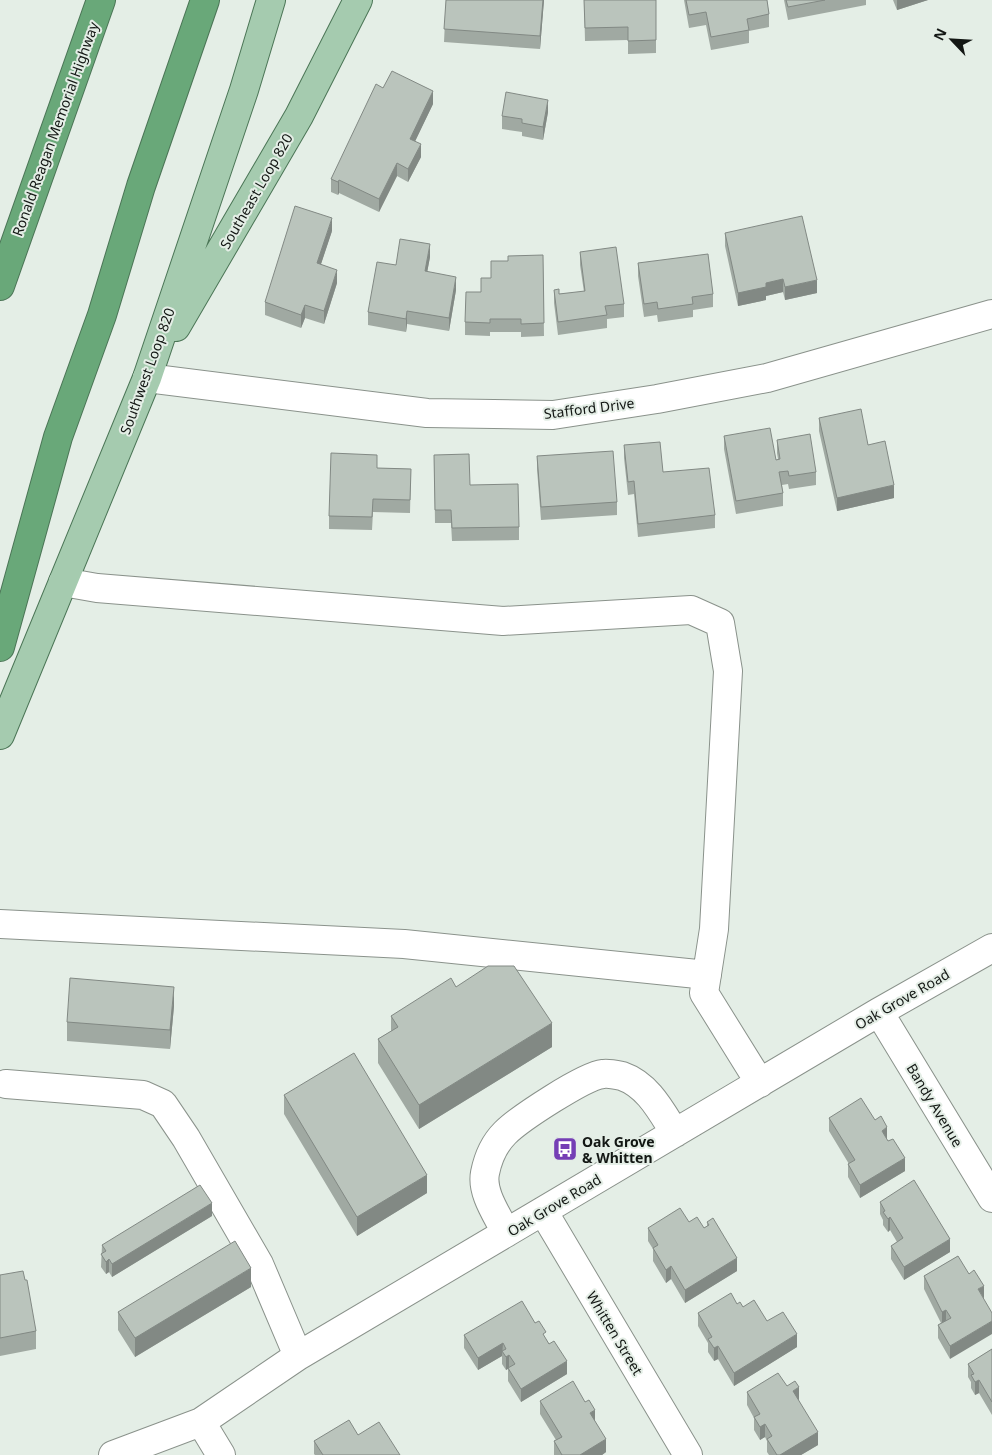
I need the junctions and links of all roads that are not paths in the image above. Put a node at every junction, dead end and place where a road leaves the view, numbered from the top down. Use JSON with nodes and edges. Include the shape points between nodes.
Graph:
{"nodes":[{"id":1,"x":101,"y":0,"type":"edge"},
{"id":2,"x":205,"y":0,"type":"edge"},
{"id":3,"x":272,"y":0,"type":"edge"},
{"id":4,"x":358,"y":0,"type":"edge"},
{"id":5,"x":0,"y":286,"type":"edge"},
{"id":6,"x":992,"y":314,"type":"edge"},
{"id":7,"x":147,"y":378,"type":"junction"},
{"id":8,"x":63,"y":582,"type":"junction"},
{"id":9,"x":0,"y":647,"type":"edge"},
{"id":10,"x":0,"y":734,"type":"edge"},
{"id":11,"x":0,"y":924,"type":"edge"},
{"id":12,"x":992,"y":948,"type":"edge"},
{"id":13,"x":707,"y":975,"type":"junction"},
{"id":14,"x":879,"y":1012,"type":"junction"},
{"id":15,"x":760,"y":1083,"type":"junction"},
{"id":16,"x":6,"y":1084,"type":"dead end"},
{"id":17,"x":675,"y":1133,"type":"junction"},
{"id":18,"x":992,"y":1198,"type":"edge"},
{"id":19,"x":543,"y":1211,"type":"junction"},
{"id":20,"x":506,"y":1233,"type":"junction"},
{"id":21,"x":298,"y":1356,"type":"junction"},
{"id":22,"x":201,"y":1422,"type":"junction"},
{"id":23,"x":113,"y":1455,"type":"edge"},
{"id":24,"x":221,"y":1455,"type":"edge"},
{"id":25,"x":688,"y":1455,"type":"edge"}],
"edges":[{"from":1,"to":5,"type":"highway","name":"Ronald Reagan Memorial Highway"},
{"from":2,"to":9,"type":"highway","via":[[141,186],[102,315],[58,437]]},
{"from":3,"to":7,"type":"main road","name":"Southwest Loop 820"},
{"from":4,"to":7,"type":"main road","name":"Southeast Loop 820","via":[[299,116]]},
{"from":6,"to":7,"type":"street","name":"Stafford Drive","via":[[766,378],[553,415],[427,413]]},
{"from":7,"to":8,"type":"main road","name":"Southwest Loop 820"},
{"from":8,"to":10,"type":"main road","name":"Southwest Loop 820"},
{"from":8,"to":13,"type":"street","via":[[503,621],[691,610],[720,623],[728,671],[714,928]]},
{"from":11,"to":13,"type":"street","via":[[404,944]]},
{"from":12,"to":14,"type":"street","name":"Oak Grove Road"},
{"from":13,"to":15,"type":"street","via":[[704,993]]},
{"from":14,"to":15,"type":"street","name":"Oak Grove Road"},
{"from":14,"to":18,"type":"street","name":"Bandy Avenue"},
{"from":15,"to":17,"type":"street","name":"Oak Grove Road"},
{"from":16,"to":21,"type":"street","via":[[143,1096],[163,1104],[259,1264]]},
{"from":17,"to":19,"type":"street","name":"Oak Grove Road"},
{"from":17,"to":20,"type":"street","via":[[641,1086],[621,1076],[603,1074],[584,1080],[506,1132],[492,1151],[485,1175],[487,1190]]},
{"from":19,"to":20,"type":"street","name":"Oak Grove Road"},
{"from":19,"to":25,"type":"street","name":"Whitten Street"},
{"from":20,"to":21,"type":"street","name":"Oak Grove Road"},
{"from":21,"to":22,"type":"street","name":"Oak Grove Road"},
{"from":22,"to":23,"type":"street","name":"Oak Grove Road"},
{"from":22,"to":24,"type":"street"}]}
